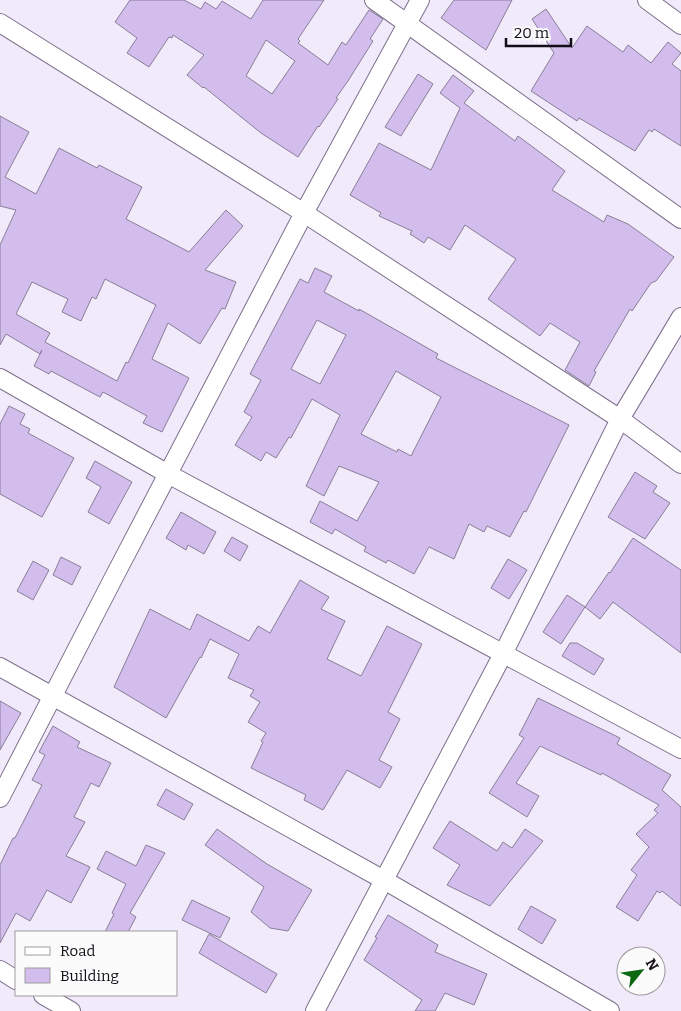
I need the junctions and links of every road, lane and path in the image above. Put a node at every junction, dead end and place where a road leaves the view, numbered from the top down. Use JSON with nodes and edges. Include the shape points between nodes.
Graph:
{"nodes":[{"id":1,"x":374,"y":0,"type":"edge"},
{"id":2,"x":420,"y":0,"type":"edge"},
{"id":3,"x":647,"y":0,"type":"edge"},
{"id":4,"x":0,"y":23,"type":"edge"},
{"id":5,"x":408,"y":24,"type":"junction"},
{"id":6,"x":681,"y":25,"type":"edge"},
{"id":7,"x":304,"y":213,"type":"junction"},
{"id":8,"x":681,"y":219,"type":"edge"},
{"id":9,"x":681,"y":317,"type":"edge"},
{"id":10,"x":0,"y":378,"type":"edge"},
{"id":11,"x":620,"y":419,"type":"junction"},
{"id":12,"x":681,"y":464,"type":"edge"},
{"id":13,"x":168,"y":474,"type":"junction"},
{"id":14,"x":502,"y":654,"type":"junction"},
{"id":15,"x":0,"y":667,"type":"edge"},
{"id":16,"x":52,"y":696,"type":"junction"},
{"id":17,"x":681,"y":750,"type":"edge"},
{"id":18,"x":0,"y":798,"type":"edge"},
{"id":19,"x":384,"y":880,"type":"junction"},
{"id":20,"x":0,"y":970,"type":"edge"},
{"id":21,"x":15,"y":979,"type":"edge"},
{"id":22,"x":45,"y":996,"type":"edge"},
{"id":23,"x":71,"y":1011,"type":"edge"},
{"id":24,"x":316,"y":1011,"type":"edge"},
{"id":25,"x":610,"y":1011,"type":"edge"}],
"edges":[{"from":1,"to":5,"type":"street"},
{"from":2,"to":5,"type":"street"},
{"from":3,"to":6,"type":"street"},
{"from":4,"to":7,"type":"street"},
{"from":5,"to":7,"type":"street"},
{"from":5,"to":8,"type":"street"},
{"from":7,"to":11,"type":"street"},
{"from":7,"to":13,"type":"street"},
{"from":9,"to":11,"type":"street"},
{"from":10,"to":13,"type":"street"},
{"from":11,"to":12,"type":"street"},
{"from":11,"to":14,"type":"street"},
{"from":13,"to":14,"type":"street"},
{"from":13,"to":16,"type":"street"},
{"from":14,"to":17,"type":"street"},
{"from":14,"to":19,"type":"street"},
{"from":15,"to":16,"type":"street"},
{"from":16,"to":18,"type":"street"},
{"from":16,"to":19,"type":"street"},
{"from":19,"to":24,"type":"street"},
{"from":19,"to":25,"type":"street"},
{"from":20,"to":21,"type":"street"},
{"from":22,"to":23,"type":"street"}]}
